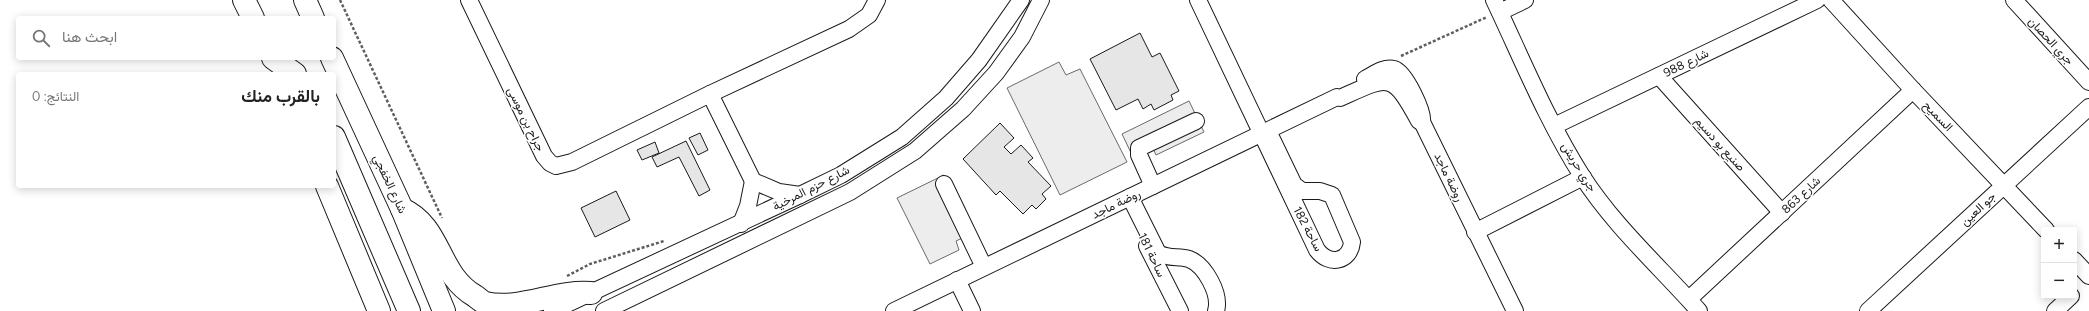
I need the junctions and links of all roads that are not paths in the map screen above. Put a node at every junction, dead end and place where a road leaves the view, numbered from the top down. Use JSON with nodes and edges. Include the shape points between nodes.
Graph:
{"nodes":[{"id":1,"x":244,"y":0,"type":"edge"},
{"id":2,"x":305,"y":0,"type":"edge"},
{"id":3,"x":469,"y":0,"type":"edge"},
{"id":4,"x":877,"y":0,"type":"edge"},
{"id":5,"x":1021,"y":0,"type":"edge"},
{"id":6,"x":1041,"y":0,"type":"edge"},
{"id":7,"x":1198,"y":0,"type":"edge"},
{"id":8,"x":1525,"y":0,"type":"edge"},
{"id":9,"x":1818,"y":0,"type":"edge"},
{"id":10,"x":1831,"y":0,"type":"edge"},
{"id":11,"x":2014,"y":0,"type":"edge"},
{"id":12,"x":1497,"y":6,"type":"edge"},
{"id":13,"x":252,"y":16,"type":"edge"},
{"id":14,"x":312,"y":16,"type":"edge"},
{"id":15,"x":273,"y":60,"type":"edge"},
{"id":16,"x":275,"y":60,"type":"edge"},
{"id":17,"x":333,"y":60,"type":"edge"},
{"id":18,"x":277,"y":72,"type":"edge"},
{"id":19,"x":292,"y":72,"type":"edge"},
{"id":20,"x":1659,"y":76,"type":"junction"},
{"id":21,"x":2089,"y":82,"type":"edge"},
{"id":22,"x":1913,"y":90,"type":"junction"},
{"id":23,"x":710,"y":94,"type":"junction"},
{"id":24,"x":1337,"y":97,"type":"junction"},
{"id":25,"x":2089,"y":107,"type":"edge"},
{"id":26,"x":1196,"y":121,"type":"dead end"},
{"id":27,"x":1422,"y":122,"type":"junction"},
{"id":28,"x":1554,"y":126,"type":"junction"},
{"id":29,"x":1265,"y":133,"type":"junction"},
{"id":30,"x":336,"y":142,"type":"edge"},
{"id":31,"x":1583,"y":177,"type":"junction"},
{"id":32,"x":753,"y":181,"type":"junction"},
{"id":33,"x":944,"y":184,"type":"dead end"},
{"id":34,"x":2004,"y":185,"type":"junction"},
{"id":35,"x":1153,"y":186,"type":"junction"},
{"id":36,"x":328,"y":188,"type":"edge"},
{"id":37,"x":1309,"y":192,"type":"junction"},
{"id":38,"x":800,"y":195,"type":"junction"},
{"id":39,"x":1127,"y":198,"type":"junction"},
{"id":40,"x":402,"y":209,"type":"junction"},
{"id":41,"x":1782,"y":212,"type":"junction"},
{"id":42,"x":1300,"y":215,"type":"junction"},
{"id":43,"x":741,"y":224,"type":"junction"},
{"id":44,"x":2043,"y":227,"type":"edge"},
{"id":45,"x":1475,"y":232,"type":"junction"},
{"id":46,"x":1174,"y":258,"type":"junction"},
{"id":47,"x":2076,"y":263,"type":"edge"},
{"id":48,"x":984,"y":266,"type":"junction"},
{"id":49,"x":363,"y":272,"type":"junction"},
{"id":50,"x":2089,"y":278,"type":"edge"},
{"id":51,"x":957,"y":280,"type":"junction"},
{"id":52,"x":1165,"y":283,"type":"junction"},
{"id":53,"x":2077,"y":290,"type":"edge"},
{"id":54,"x":591,"y":293,"type":"junction"},
{"id":55,"x":2068,"y":299,"type":"edge"},
{"id":56,"x":1694,"y":305,"type":"edge"},
{"id":57,"x":364,"y":311,"type":"edge"},
{"id":58,"x":379,"y":311,"type":"edge"},
{"id":59,"x":409,"y":311,"type":"edge"},
{"id":60,"x":444,"y":311,"type":"edge"},
{"id":61,"x":552,"y":311,"type":"edge"},
{"id":62,"x":604,"y":311,"type":"edge"},
{"id":63,"x":894,"y":311,"type":"edge"},
{"id":64,"x":972,"y":311,"type":"edge"},
{"id":65,"x":1180,"y":311,"type":"edge"},
{"id":66,"x":1216,"y":311,"type":"edge"},
{"id":67,"x":1515,"y":311,"type":"edge"},
{"id":68,"x":1868,"y":311,"type":"edge"},
{"id":69,"x":2054,"y":311,"type":"edge"}],
"edges":[{"from":1,"to":13,"type":"highway"},
{"from":2,"to":14,"type":"highway"},
{"from":3,"to":23,"type":"street","name":"جراح بن موسى","via":[[544,156],[556,166],[572,162]]},
{"from":4,"to":23,"type":"street","name":"جراح بن موسى","via":[[869,15],[849,29]]},
{"from":5,"to":38,"type":"street","name":"شارع حزم المرخية","via":[[979,60],[941,103],[902,137],[841,175]]},
{"from":6,"to":62,"type":"street","name":"شارع حزم المرخية","via":[[1022,37],[996,73],[963,109],[915,151],[850,192]]},
{"from":7,"to":29,"type":"street"},
{"from":8,"to":12,"type":"street"},
{"from":9,"to":20,"type":"street","name":"شارع 988"},
{"from":10,"to":22,"type":"street","name":"السميح"},
{"from":11,"to":21,"type":"street","name":"جري الحصان"},
{"from":12,"to":28,"type":"street","name":"جري حريش"},
{"from":15,"to":18,"type":"highway"},
{"from":16,"to":19,"type":"highway"},
{"from":17,"to":40,"type":"highway","name":"شارع الخفجي"},
{"from":20,"to":28,"type":"street","name":"شارع 988"},
{"from":20,"to":41,"type":"street","name":"صنيع بو دسيم"},
{"from":22,"to":34,"type":"street","name":"السميح"},
{"from":22,"to":41,"type":"street","name":"شارع 863"},
{"from":23,"to":32,"type":"street"},
{"from":24,"to":27,"type":"street","name":"روضة ماجد","via":[[1340,98],[1373,83],[1389,81],[1401,90]]},
{"from":24,"to":27,"type":"street","name":"روضة ماجد","via":[[1338,93],[1376,73],[1393,68],[1405,79],[1416,101]]},
{"from":24,"to":29,"type":"street","name":"روضة ماجد"},
{"from":25,"to":34,"type":"street","name":"جو العين"},
{"from":26,"to":35,"type":"street","via":[[1139,148],[1139,155]]},
{"from":27,"to":45,"type":"street","name":"روضة ماجد"},
{"from":28,"to":31,"type":"street","name":"جري حريش"},
{"from":29,"to":35,"type":"street","name":"روضة ماجد"},
{"from":29,"to":37,"type":"street","name":"ساحة 182","via":[[1294,186],[1298,190]]},
{"from":29,"to":42,"type":"street","name":"ساحة 182"},
{"from":30,"to":59,"type":"highway"},
{"from":31,"to":45,"type":"street"},
{"from":31,"to":56,"type":"street","name":"جري حريش","via":[[1618,222]]},
{"from":32,"to":38,"type":"street","via":[[779,192]]},
{"from":32,"to":43,"type":"street"},
{"from":33,"to":48,"type":"street"},
{"from":34,"to":44,"type":"street","name":"السميح"},
{"from":34,"to":68,"type":"street","name":"جو العين"},
{"from":35,"to":39,"type":"street","name":"روضة ماجد"},
{"from":36,"to":49,"type":"highway"},
{"from":37,"to":42,"type":"street","via":[[1302,202]]},
{"from":37,"to":42,"type":"street","name":"ساحة 182","via":[[1326,192],[1335,199],[1352,242],[1348,253],[1332,261],[1321,255]]},
{"from":38,"to":43,"type":"street","name":"شارع حزم المرخية"},
{"from":39,"to":46,"type":"street","name":"ساحة 181","via":[[1158,253]]},
{"from":39,"to":48,"type":"street","name":"روضة ماجد"},
{"from":39,"to":52,"type":"street","name":"ساحة 181"},
{"from":40,"to":54,"type":"highway","via":[[424,224],[452,276],[459,284],[485,303],[514,305],[566,294]]},
{"from":40,"to":60,"type":"highway","name":"شارع الخفجي"},
{"from":41,"to":56,"type":"street","name":"شارع 863"},
{"from":43,"to":54,"type":"street","name":"شارع حزم المرخية"},
{"from":45,"to":67,"type":"street","name":"روضة ماجد"},
{"from":46,"to":52,"type":"street","via":[[1167,270]]},
{"from":46,"to":66,"type":"street","name":"ساحة 181","via":[[1187,259],[1198,265],[1209,280],[1216,299]]},
{"from":47,"to":50,"type":"street"},
{"from":48,"to":51,"type":"street","name":"روضة ماجد"},
{"from":49,"to":57,"type":"highway","via":[[360,290]]},
{"from":49,"to":58,"type":"highway"},
{"from":50,"to":53,"type":"street"},
{"from":51,"to":63,"type":"street","name":"روضة ماجد"},
{"from":51,"to":64,"type":"street"},
{"from":52,"to":65,"type":"street","name":"ساحة 181"},
{"from":54,"to":61,"type":"street","name":"شارع حزم المرخية"},
{"from":55,"to":69,"type":"street"}]}
